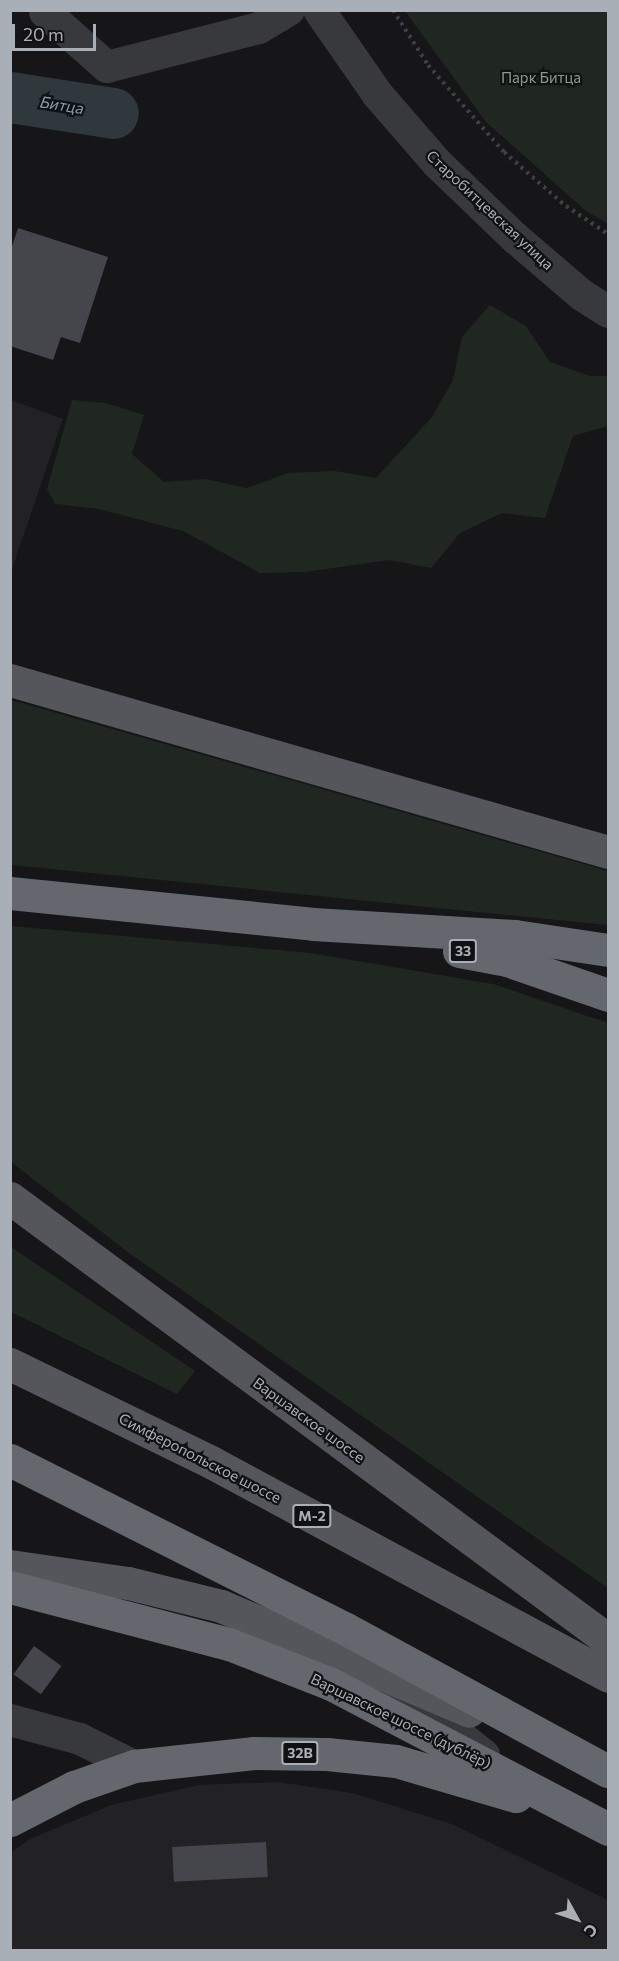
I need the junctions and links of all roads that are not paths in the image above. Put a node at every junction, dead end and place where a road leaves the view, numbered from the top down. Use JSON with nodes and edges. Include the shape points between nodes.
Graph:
{"nodes":[{"id":1,"x":289,"y":10,"type":"edge"},
{"id":2,"x":319,"y":10,"type":"edge"},
{"id":3,"x":45,"y":11,"type":"edge"},
{"id":4,"x":609,"y":312,"type":"edge"},
{"id":5,"x":10,"y":680,"type":"edge"},
{"id":6,"x":609,"y":852,"type":"edge"},
{"id":7,"x":10,"y":893,"type":"edge"},
{"id":8,"x":313,"y":924,"type":"junction"},
{"id":9,"x":609,"y":950,"type":"edge"},
{"id":10,"x":609,"y":994,"type":"edge"},
{"id":11,"x":10,"y":1198,"type":"edge"},
{"id":12,"x":10,"y":1364,"type":"edge"},
{"id":13,"x":10,"y":1460,"type":"edge"},
{"id":14,"x":10,"y":1566,"type":"edge"},
{"id":15,"x":249,"y":1580,"type":"junction"},
{"id":16,"x":10,"y":1587,"type":"edge"},
{"id":17,"x":609,"y":1640,"type":"edge"},
{"id":18,"x":377,"y":1670,"type":"junction"},
{"id":19,"x":609,"y":1676,"type":"edge"},
{"id":20,"x":10,"y":1720,"type":"edge"},
{"id":21,"x":134,"y":1766,"type":"junction"},
{"id":22,"x":609,"y":1772,"type":"edge"},
{"id":23,"x":510,"y":1775,"type":"junction"},
{"id":24,"x":10,"y":1820,"type":"edge"},
{"id":25,"x":601,"y":1825,"type":"edge"}],
"edges":[{"from":1,"to":3,"type":"street","via":[[259,28],[107,67]]},
{"from":2,"to":4,"type":"street","name":"Старобитцевская улица","via":[[378,95],[438,164],[514,237],[582,295]]},
{"from":5,"to":6,"type":"main road"},
{"from":7,"to":8,"type":"highway","number":"33"},
{"from":8,"to":9,"type":"highway","number":"33","via":[[515,936]]},
{"from":8,"to":10,"type":"highway","number":"33","via":[[507,960]]},
{"from":11,"to":17,"type":"main road","name":"Варшавское шоссе"},
{"from":12,"to":19,"type":"main road","name":"Симферопольское шоссе","number":"М-2","via":[[211,1462]]},
{"from":13,"to":15,"type":"highway"},
{"from":14,"to":18,"type":"main road","via":[[128,1583],[221,1606]]},
{"from":15,"to":18,"type":"street"},
{"from":15,"to":22,"type":"highway"},
{"from":16,"to":23,"type":"highway","name":"Варшавское шоссе (дублёр)","via":[[229,1644],[331,1684]]},
{"from":18,"to":22,"type":"main road"},
{"from":18,"to":23,"type":"street"},
{"from":20,"to":21,"type":"street","via":[[80,1739]]},
{"from":21,"to":24,"type":"highway","number":"32B","via":[[74,1787]]},
{"from":21,"to":25,"type":"highway","number":"32B","via":[[254,1753],[327,1754],[396,1761]]},
{"from":23,"to":25,"type":"highway","name":"Варшавское шоссе (дублёр)"}]}
